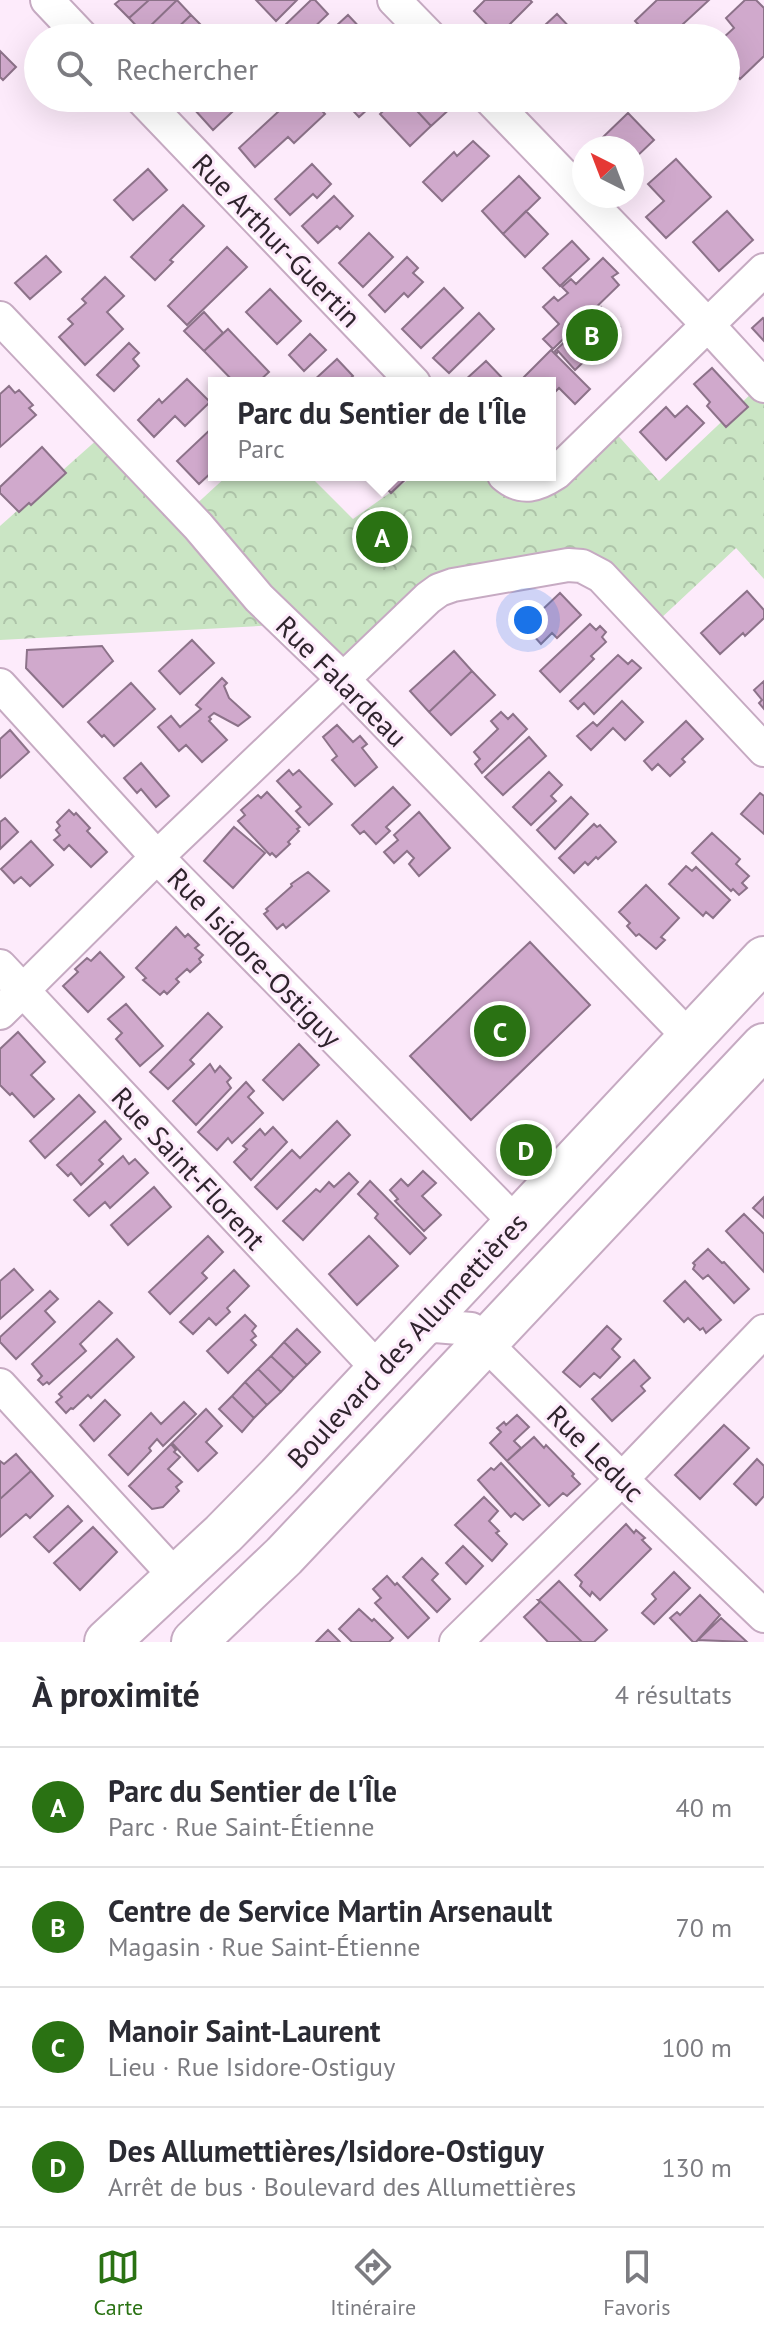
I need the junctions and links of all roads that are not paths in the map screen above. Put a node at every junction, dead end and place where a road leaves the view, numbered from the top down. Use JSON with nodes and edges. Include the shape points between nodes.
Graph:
{"nodes":[{"id":1,"x":47,"y":0,"type":"edge"},
{"id":2,"x":394,"y":0,"type":"edge"},
{"id":3,"x":70,"y":24,"type":"edge"},
{"id":4,"x":417,"y":24,"type":"edge"},
{"id":5,"x":154,"y":112,"type":"edge"},
{"id":6,"x":503,"y":112,"type":"edge"},
{"id":7,"x":764,"y":270,"type":"edge"},
{"id":8,"x":0,"y":318,"type":"edge"},
{"id":9,"x":707,"y":324,"type":"junction"},
{"id":10,"x":408,"y":377,"type":"edge"},
{"id":11,"x":764,"y":386,"type":"edge"},
{"id":12,"x":556,"y":470,"type":"edge"},
{"id":13,"x":343,"y":679,"type":"junction"},
{"id":14,"x":0,"y":685,"type":"edge"},
{"id":15,"x":764,"y":750,"type":"edge"},
{"id":16,"x":157,"y":857,"type":"junction"},
{"id":17,"x":764,"y":959,"type":"edge"},
{"id":18,"x":0,"y":966,"type":"edge"},
{"id":19,"x":22,"y":990,"type":"junction"},
{"id":20,"x":0,"y":1013,"type":"edge"},
{"id":21,"x":690,"y":1038,"type":"junction"},
{"id":22,"x":764,"y":1046,"type":"edge"},
{"id":23,"x":516,"y":1223,"type":"junction"},
{"id":24,"x":764,"y":1331,"type":"edge"},
{"id":25,"x":413,"y":1332,"type":"junction"},
{"id":26,"x":486,"y":1343,"type":"junction"},
{"id":27,"x":379,"y":1370,"type":"junction"},
{"id":28,"x":0,"y":1385,"type":"edge"},
{"id":29,"x":622,"y":1479,"type":"junction"},
{"id":30,"x":177,"y":1578,"type":"junction"},
{"id":31,"x":764,"y":1616,"type":"edge"},
{"id":32,"x":107,"y":1642,"type":"edge"},
{"id":33,"x":194,"y":1642,"type":"edge"},
{"id":34,"x":456,"y":1642,"type":"edge"}],
"edges":[{"from":1,"to":3,"type":"street"},
{"from":2,"to":4,"type":"street"},
{"from":5,"to":10,"type":"street","name":"Rue Arthur-Guertin"},
{"from":6,"to":9,"type":"street"},
{"from":7,"to":9,"type":"street"},
{"from":8,"to":13,"type":"street","name":"Rue Falardeau","via":[[198,526],[259,598]]},
{"from":9,"to":11,"type":"street"},
{"from":9,"to":12,"type":"street"},
{"from":13,"to":15,"type":"street","via":[[439,590],[582,566],[601,576]]},
{"from":13,"to":16,"type":"street"},
{"from":13,"to":21,"type":"street","name":"Rue Falardeau"},
{"from":14,"to":16,"type":"street","name":"Rue Isidore-Ostiguy"},
{"from":16,"to":19,"type":"street"},
{"from":16,"to":23,"type":"street","name":"Rue Isidore-Ostiguy"},
{"from":17,"to":21,"type":"main road","name":"Boulevard des Allumettières"},
{"from":18,"to":19,"type":"street","name":"Rue Saint-Florent"},
{"from":19,"to":20,"type":"street"},
{"from":19,"to":27,"type":"street","name":"Rue Saint-Florent"},
{"from":21,"to":23,"type":"main road","name":"Boulevard des Allumettières"},
{"from":22,"to":26,"type":"main road","name":"Boulevard des Allumettières"},
{"from":23,"to":25,"type":"main road","name":"Boulevard des Allumettières"},
{"from":24,"to":29,"type":"street"},
{"from":25,"to":26,"type":"street","name":"Rue Leduc","via":[[435,1326],[471,1329]]},
{"from":25,"to":27,"type":"main road","name":"Boulevard des Allumettières"},
{"from":26,"to":29,"type":"street","name":"Rue Leduc"},
{"from":26,"to":33,"type":"main road","name":"Boulevard des Allumettières","via":[[284,1556]]},
{"from":27,"to":30,"type":"main road","name":"Boulevard des Allumettières"},
{"from":28,"to":30,"type":"street"},
{"from":29,"to":31,"type":"street","name":"Rue Leduc"},
{"from":29,"to":34,"type":"street"},
{"from":30,"to":32,"type":"main road","name":"Boulevard des Allumettières"}]}
